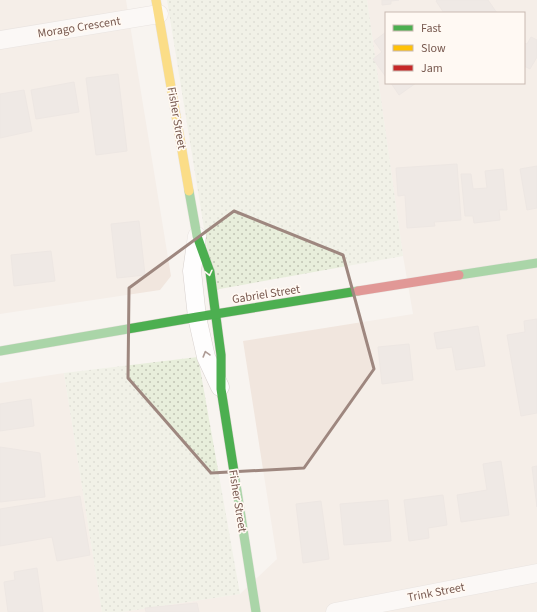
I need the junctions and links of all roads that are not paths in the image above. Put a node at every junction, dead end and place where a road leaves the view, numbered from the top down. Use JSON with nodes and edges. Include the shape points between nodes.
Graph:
{"nodes":[{"id":1,"x":157,"y":7,"type":"edge"},
{"id":2,"x":0,"y":40,"type":"edge"},
{"id":3,"x":197,"y":236,"type":"junction"},
{"id":4,"x":537,"y":263,"type":"edge"},
{"id":5,"x":216,"y":314,"type":"junction"},
{"id":6,"x":197,"y":317,"type":"junction"},
{"id":7,"x":0,"y":351,"type":"edge"},
{"id":8,"x":221,"y":389,"type":"junction"},
{"id":9,"x":537,"y":573,"type":"edge"},
{"id":10,"x":256,"y":612,"type":"edge"},
{"id":11,"x":335,"y":612,"type":"edge"}],
"edges":[{"from":1,"to":2,"type":"street","name":"Morago Crescent"},
{"from":1,"to":3,"type":"street","name":"Fisher Street"},
{"from":3,"to":5,"type":"street","name":"Fisher Street","one_way":true,"via":[[210,272]]},
{"from":3,"to":6,"type":"street","name":"Fisher Street","via":[[192,271]]},
{"from":4,"to":5,"type":"street","name":"Gabriel Street"},
{"from":5,"to":6,"type":"street","name":"Gabriel Street"},
{"from":5,"to":8,"type":"street","name":"Fisher Street","via":[[221,355]]},
{"from":6,"to":7,"type":"street","name":"Gabriel Street"},
{"from":8,"to":6,"type":"street","name":"Fisher Street","one_way":true,"via":[[206,357]]},
{"from":8,"to":10,"type":"street","name":"Fisher Street"},
{"from":9,"to":11,"type":"street","name":"Trink Street"}]}
